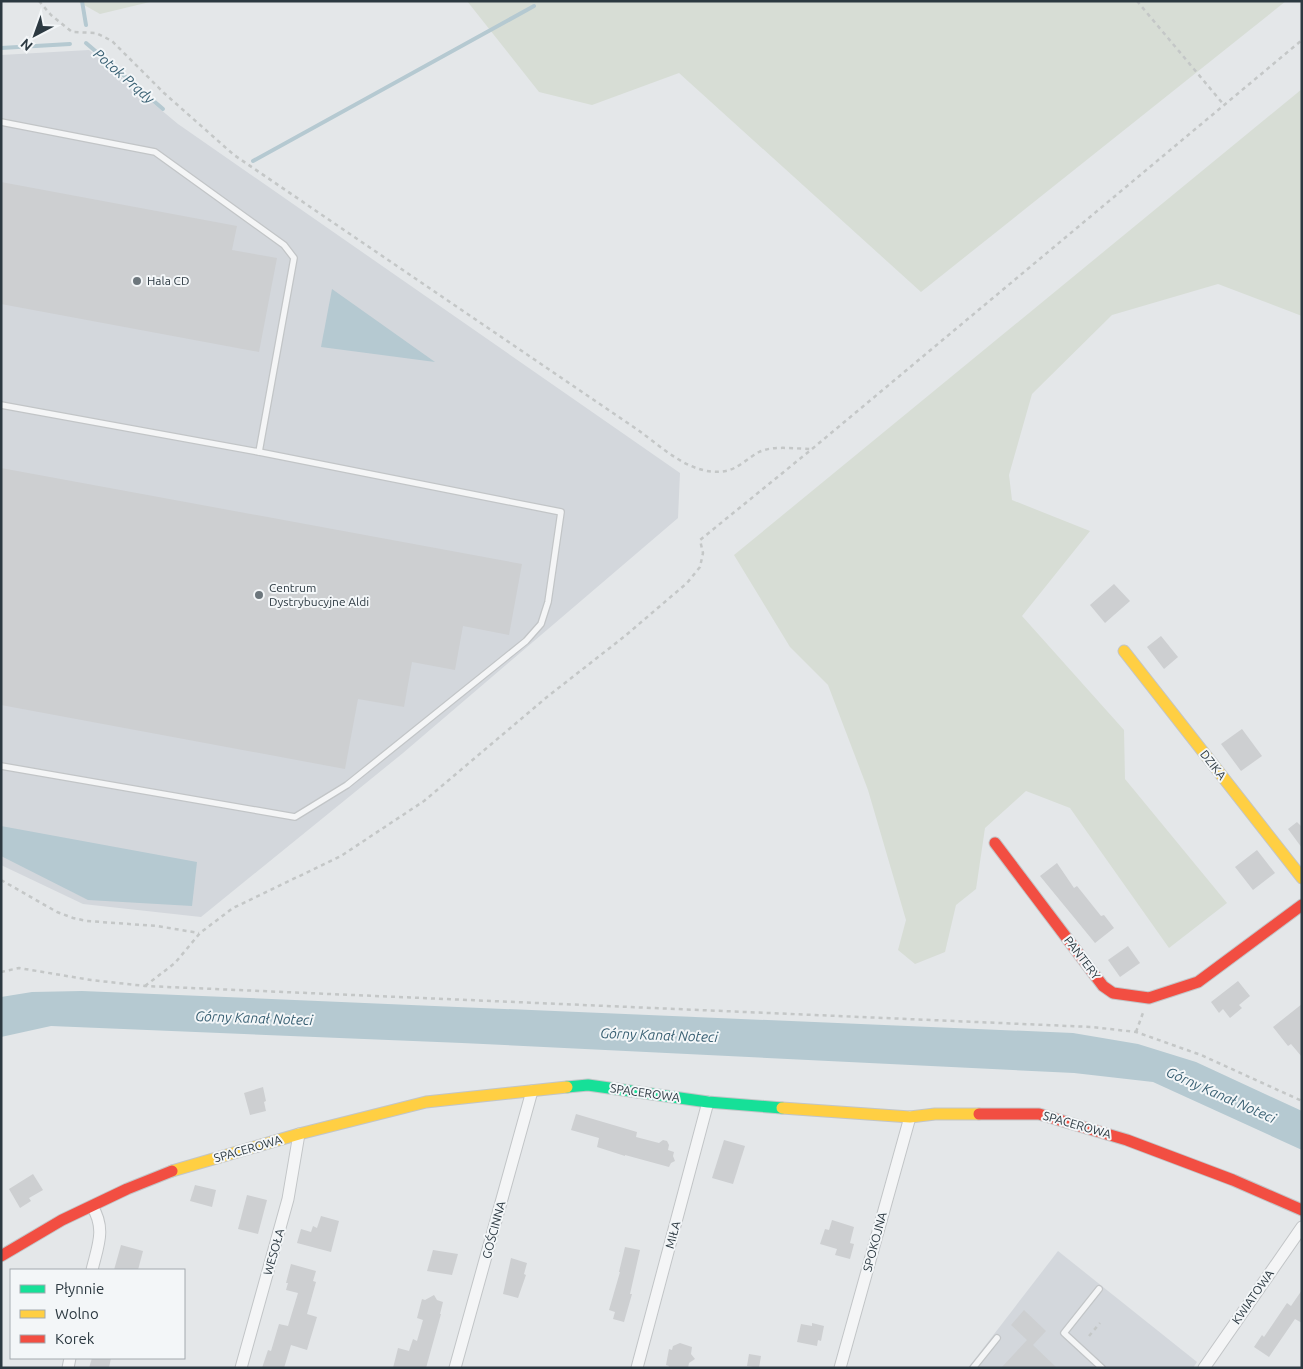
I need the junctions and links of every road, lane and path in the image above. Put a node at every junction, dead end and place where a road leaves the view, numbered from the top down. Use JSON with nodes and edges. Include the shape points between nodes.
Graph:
{"nodes":[{"id":1,"x":39,"y":1,"type":"edge"},
{"id":2,"x":1137,"y":1,"type":"edge"},
{"id":3,"x":1302,"y":40,"type":"edge"},
{"id":4,"x":1224,"y":105,"type":"junction"},
{"id":5,"x":1,"y":122,"type":"edge"},
{"id":6,"x":1,"y":405,"type":"edge"},
{"id":7,"x":812,"y":449,"type":"junction"},
{"id":8,"x":259,"y":452,"type":"junction"},
{"id":9,"x":1124,"y":651,"type":"dead end"},
{"id":10,"x":1,"y":766,"type":"edge"},
{"id":11,"x":995,"y":843,"type":"dead end"},
{"id":12,"x":1302,"y":878,"type":"edge"},
{"id":13,"x":1,"y":880,"type":"edge"},
{"id":14,"x":1302,"y":905,"type":"edge"},
{"id":15,"x":200,"y":933,"type":"junction"},
{"id":16,"x":1,"y":972,"type":"edge"},
{"id":17,"x":145,"y":986,"type":"junction"},
{"id":18,"x":1149,"y":998,"type":"junction"},
{"id":19,"x":1136,"y":1032,"type":"junction"},
{"id":20,"x":532,"y":1091,"type":"junction"},
{"id":21,"x":1302,"y":1101,"type":"edge"},
{"id":22,"x":708,"y":1102,"type":"junction"},
{"id":23,"x":910,"y":1117,"type":"junction"},
{"id":24,"x":300,"y":1134,"type":"junction"},
{"id":25,"x":92,"y":1206,"type":"junction"},
{"id":26,"x":1302,"y":1210,"type":"edge"},
{"id":27,"x":1302,"y":1227,"type":"edge"},
{"id":28,"x":1,"y":1256,"type":"edge"},
{"id":29,"x":92,"y":1269,"type":"edge"},
{"id":30,"x":1098,"y":1289,"type":"dead end"},
{"id":31,"x":1100,"y":1324,"type":"dead end"},
{"id":32,"x":1089,"y":1336,"type":"dead end"},
{"id":33,"x":997,"y":1338,"type":"dead end"},
{"id":34,"x":241,"y":1368,"type":"edge"},
{"id":35,"x":455,"y":1368,"type":"edge"},
{"id":36,"x":637,"y":1368,"type":"edge"},
{"id":37,"x":840,"y":1368,"type":"edge"},
{"id":38,"x":973,"y":1368,"type":"edge"},
{"id":39,"x":1102,"y":1368,"type":"edge"},
{"id":40,"x":1204,"y":1368,"type":"edge"}],
"edges":[{"from":1,"to":7,"type":"path","via":[[72,32],[96,33],[112,41],[164,94],[234,155],[685,464],[714,472],[728,471],[761,451]]},
{"from":2,"to":4,"type":"path"},
{"from":3,"to":4,"type":"path"},
{"from":4,"to":7,"type":"path"},
{"from":5,"to":8,"type":"lane","via":[[155,152],[284,245],[294,258]]},
{"from":6,"to":8,"type":"lane"},
{"from":7,"to":15,"type":"path","via":[[700,540],[703,553],[700,567],[687,582],[424,801],[341,856],[233,908]]},
{"from":8,"to":10,"type":"lane","via":[[561,512],[548,602],[541,624],[526,641],[346,785],[295,817]]},
{"from":9,"to":12,"type":"street","name":"DZIKA"},
{"from":11,"to":18,"type":"street","name":"PANTERY","via":[[1103,986],[1113,993]]},
{"from":13,"to":15,"type":"path","via":[[72,918]]},
{"from":14,"to":18,"type":"street","name":"PANTERY","via":[[1198,982]]},
{"from":15,"to":17,"type":"path","via":[[175,963]]},
{"from":16,"to":17,"type":"path","via":[[19,968]]},
{"from":17,"to":19,"type":"path","via":[[1092,1027]]},
{"from":18,"to":19,"type":"path"},
{"from":19,"to":21,"type":"path","via":[[1201,1055]]},
{"from":20,"to":22,"type":"street","name":"SPACEROWA","via":[[588,1085]]},
{"from":20,"to":24,"type":"street","name":"SPACEROWA","via":[[426,1102]]},
{"from":20,"to":35,"type":"street","name":"GOŚCINNA"},
{"from":22,"to":23,"type":"street","name":"SPACEROWA"},
{"from":22,"to":36,"type":"street","name":"MIŁA"},
{"from":23,"to":26,"type":"street","name":"SPACEROWA","via":[[1039,1114],[1127,1140]]},
{"from":23,"to":37,"type":"street","name":"SPOKOJNA"},
{"from":24,"to":25,"type":"street","name":"SPACEROWA","via":[[180,1168]]},
{"from":24,"to":34,"type":"street","name":"WESOŁA","via":[[288,1199]]},
{"from":25,"to":28,"type":"street","name":"SPACEROWA"},
{"from":25,"to":29,"type":"street","via":[[99,1217],[100,1233]]},
{"from":27,"to":40,"type":"street","name":"KWIATOWA"},
{"from":30,"to":39,"type":"lane","via":[[1064,1333]]},
{"from":31,"to":32,"type":"path"},
{"from":33,"to":38,"type":"lane"}]}
